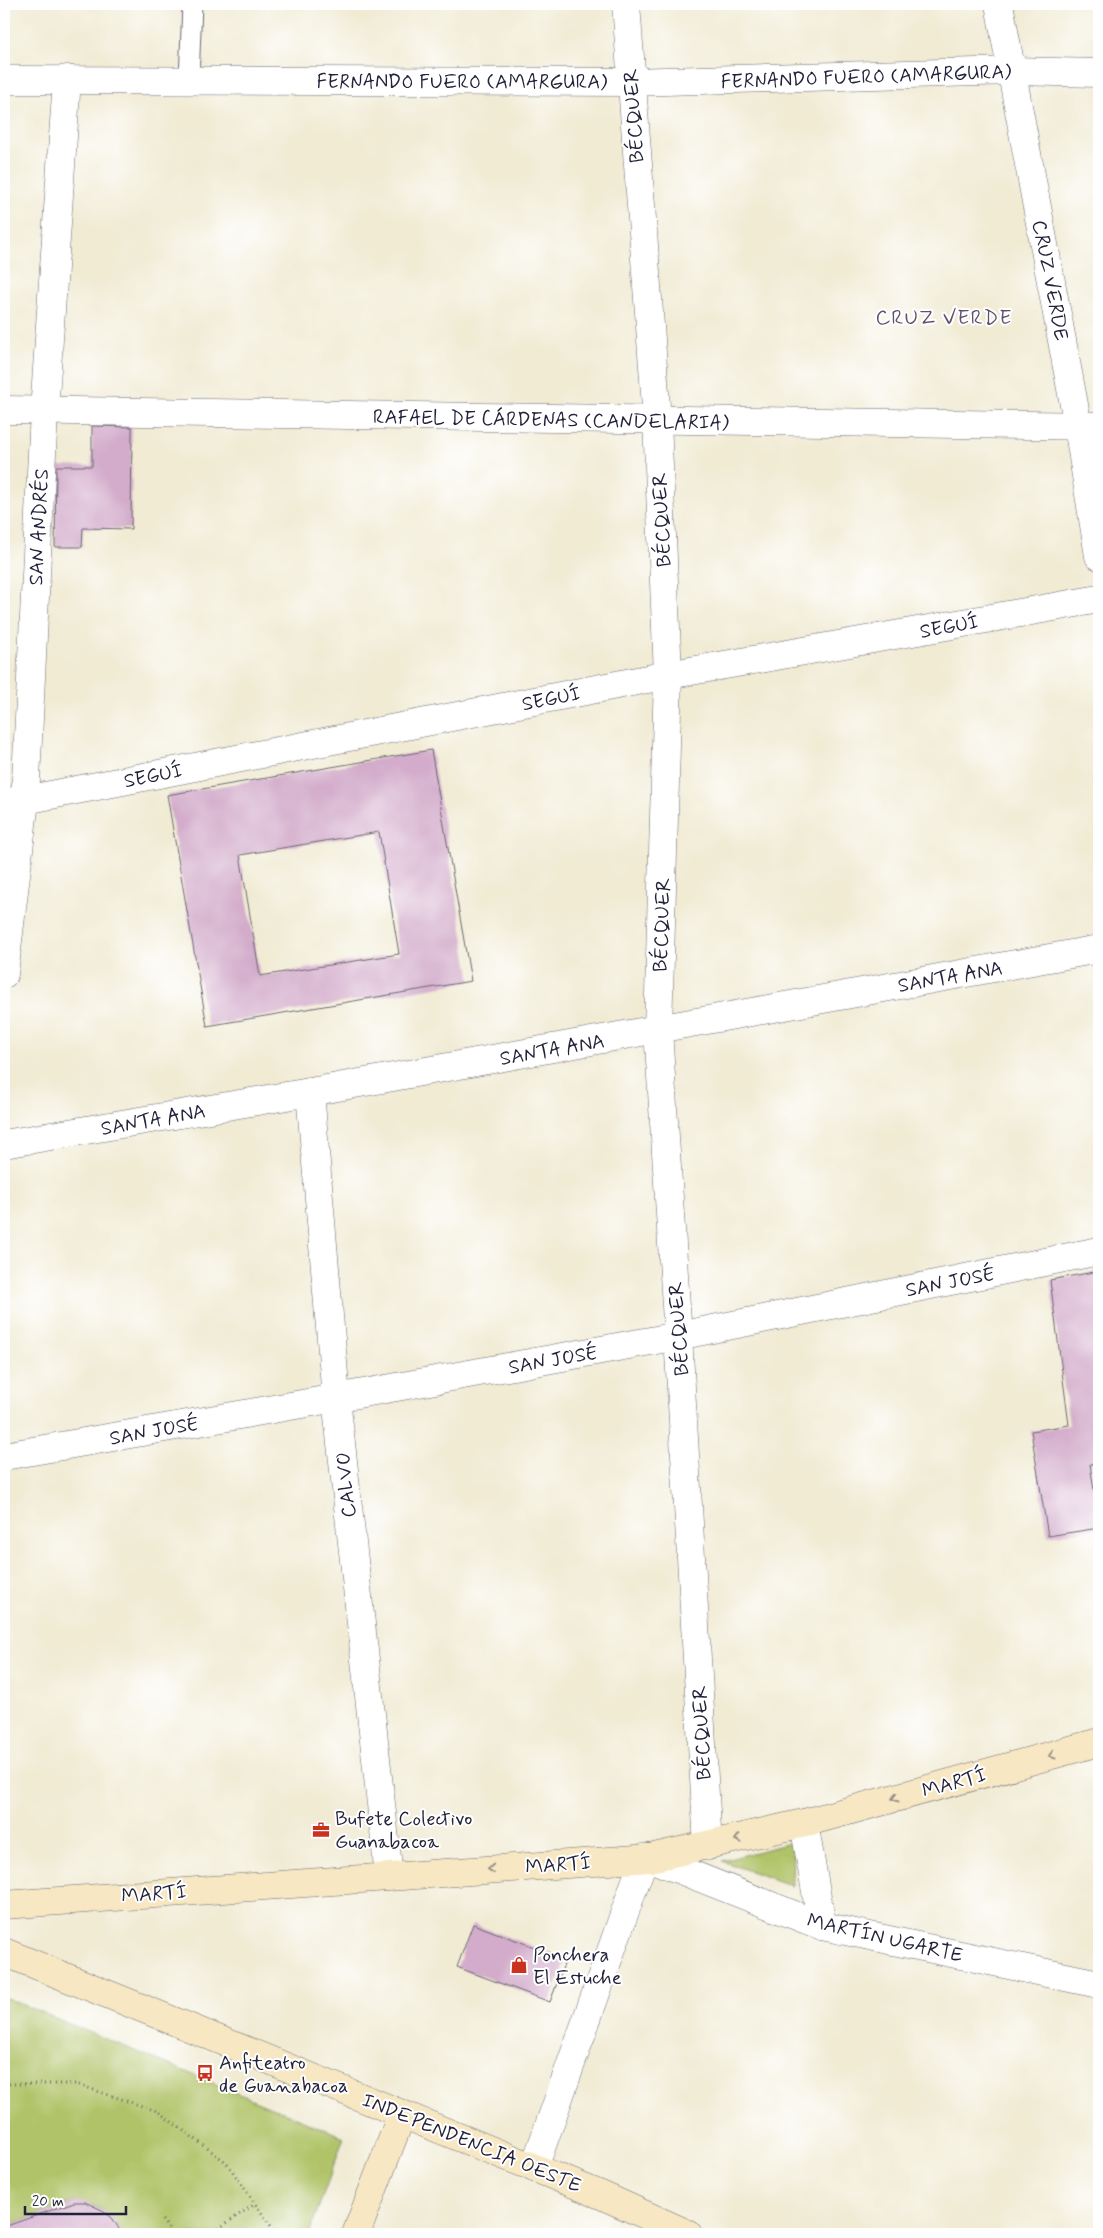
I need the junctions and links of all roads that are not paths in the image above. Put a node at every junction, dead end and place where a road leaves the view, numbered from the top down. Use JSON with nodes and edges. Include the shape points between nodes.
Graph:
{"nodes":[{"id":1,"x":192,"y":4,"type":"edge"},
{"id":2,"x":626,"y":4,"type":"edge"},
{"id":3,"x":999,"y":4,"type":"edge"},
{"id":4,"x":1012,"y":71,"type":"junction"},
{"id":5,"x":1099,"y":72,"type":"edge"},
{"id":6,"x":67,"y":79,"type":"junction"},
{"id":7,"x":4,"y":80,"type":"edge"},
{"id":8,"x":189,"y":80,"type":"junction"},
{"id":9,"x":630,"y":82,"type":"junction"},
{"id":10,"x":4,"y":410,"type":"edge"},
{"id":11,"x":44,"y":412,"type":"junction"},
{"id":12,"x":657,"y":420,"type":"junction"},
{"id":13,"x":1089,"y":426,"type":"edge"},
{"id":14,"x":1099,"y":556,"type":"edge"},
{"id":15,"x":1099,"y":599,"type":"edge"},
{"id":16,"x":668,"y":675,"type":"junction"},
{"id":17,"x":15,"y":801,"type":"edge"},
{"id":18,"x":1099,"y":949,"type":"edge"},
{"id":19,"x":4,"y":974,"type":"edge"},
{"id":20,"x":658,"y":1030,"type":"junction"},
{"id":21,"x":310,"y":1092,"type":"junction"},
{"id":22,"x":4,"y":1144,"type":"edge"},
{"id":23,"x":1099,"y":1251,"type":"edge"},
{"id":24,"x":678,"y":1336,"type":"junction"},
{"id":25,"x":336,"y":1398,"type":"junction"},
{"id":26,"x":4,"y":1456,"type":"edge"},
{"id":27,"x":1099,"y":1742,"type":"edge"},
{"id":28,"x":804,"y":1823,"type":"junction"},
{"id":29,"x":708,"y":1846,"type":"junction"},
{"id":30,"x":647,"y":1858,"type":"junction"},
{"id":31,"x":389,"y":1876,"type":"junction"},
{"id":32,"x":4,"y":1905,"type":"edge"},
{"id":33,"x":822,"y":1926,"type":"junction"},
{"id":34,"x":4,"y":1952,"type":"edge"},
{"id":35,"x":1099,"y":1984,"type":"edge"},
{"id":36,"x":402,"y":2114,"type":"junction"},
{"id":37,"x":534,"y":2168,"type":"junction"},
{"id":38,"x":356,"y":2234,"type":"edge"},
{"id":39,"x":688,"y":2234,"type":"edge"}],
"edges":[{"from":1,"to":8,"type":"lane"},
{"from":2,"to":9,"type":"street","name":"BÉCQUER"},
{"from":3,"to":4,"type":"street","name":"CRUZ VERDE"},
{"from":4,"to":5,"type":"street","name":"FERNANDO FUERO (AMARGURA)"},
{"from":4,"to":9,"type":"street","name":"FERNANDO FUERO (AMARGURA)"},
{"from":4,"to":13,"type":"street","name":"CRUZ VERDE"},
{"from":6,"to":7,"type":"street","name":"FERNANDO FUERO (AMARGURA)"},
{"from":6,"to":8,"type":"street","name":"FERNANDO FUERO (AMARGURA)"},
{"from":6,"to":11,"type":"street","name":"SAN ANDRÉS"},
{"from":8,"to":9,"type":"street","name":"FERNANDO FUERO (AMARGURA)"},
{"from":9,"to":12,"type":"street","name":"BÉCQUER"},
{"from":10,"to":11,"type":"street","name":"RAFAEL DE CÁRDENAS (CANDELARIA)"},
{"from":11,"to":12,"type":"street","name":"RAFAEL DE CÁRDENAS (CANDELARIA)"},
{"from":11,"to":17,"type":"street","name":"SAN ANDRÉS"},
{"from":12,"to":13,"type":"street","name":"RAFAEL DE CÁRDENAS (CANDELARIA)"},
{"from":12,"to":16,"type":"street","name":"BÉCQUER"},
{"from":13,"to":14,"type":"street","name":"CRUZ VERDE"},
{"from":15,"to":16,"type":"street","name":"SEGUÍ"},
{"from":16,"to":17,"type":"street","name":"SEGUÍ"},
{"from":16,"to":20,"type":"street","name":"BÉCQUER"},
{"from":17,"to":19,"type":"street","name":"SAN ANDRÉS"},
{"from":18,"to":20,"type":"street","name":"SANTA ANA"},
{"from":20,"to":21,"type":"street","name":"SANTA ANA"},
{"from":20,"to":24,"type":"street","name":"BÉCQUER"},
{"from":21,"to":22,"type":"street","name":"SANTA ANA"},
{"from":21,"to":25,"type":"street","name":"CALVO"},
{"from":23,"to":24,"type":"street","name":"SAN JOSÉ"},
{"from":24,"to":25,"type":"street","name":"SAN JOSÉ"},
{"from":24,"to":29,"type":"street","name":"BÉCQUER"},
{"from":25,"to":26,"type":"street","name":"SAN JOSÉ"},
{"from":25,"to":31,"type":"street","name":"CALVO"},
{"from":27,"to":28,"type":"main road","name":"MARTÍ","one_way":true},
{"from":28,"to":29,"type":"main road","name":"MARTÍ","one_way":true},
{"from":28,"to":33,"type":"street"},
{"from":29,"to":30,"type":"main road","name":"MARTÍ"},
{"from":30,"to":31,"type":"main road","name":"MARTÍ","one_way":true},
{"from":30,"to":33,"type":"street","name":"MARTÍN UGARTE"},
{"from":30,"to":37,"type":"street"},
{"from":31,"to":32,"type":"main road","name":"MARTÍ"},
{"from":33,"to":35,"type":"street","name":"MARTÍN UGARTE"},
{"from":34,"to":36,"type":"main road","name":"INDEPENDENCIA OESTE"},
{"from":36,"to":37,"type":"main road","name":"INDEPENDENCIA OESTE"},
{"from":36,"to":38,"type":"main road"},
{"from":37,"to":39,"type":"main road","name":"INDEPENDENCIA OESTE"}]}
